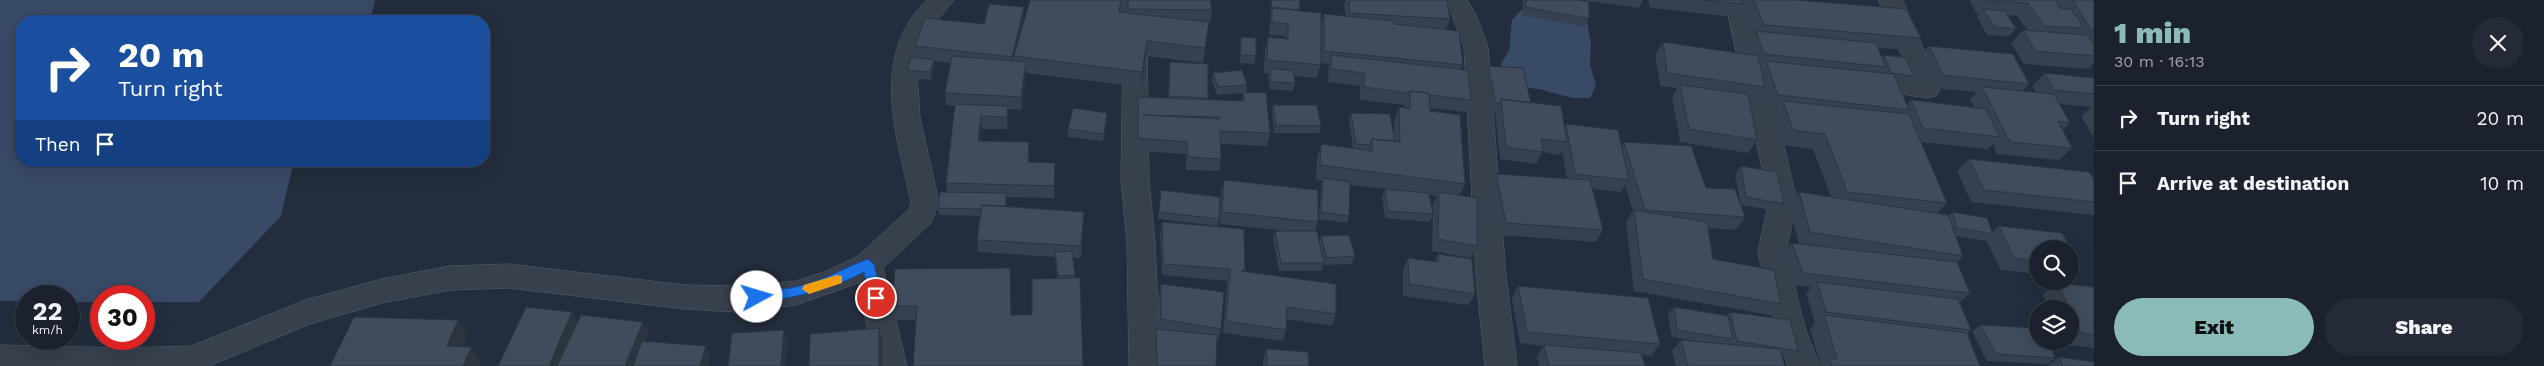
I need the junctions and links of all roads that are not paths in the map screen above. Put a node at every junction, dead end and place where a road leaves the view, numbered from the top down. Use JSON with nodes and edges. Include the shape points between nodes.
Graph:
{"nodes":[{"id":1,"x":942,"y":0,"type":"edge"},
{"id":2,"x":1110,"y":0,"type":"edge"},
{"id":3,"x":1455,"y":0,"type":"edge"},
{"id":4,"x":1737,"y":0,"type":"edge"},
{"id":5,"x":1891,"y":0,"type":"edge"},
{"id":6,"x":1752,"y":69,"type":"junction"},
{"id":7,"x":1781,"y":72,"type":"edge"},
{"id":8,"x":1838,"y":78,"type":"edge"},
{"id":9,"x":868,"y":264,"type":"junction"},
{"id":10,"x":0,"y":359,"type":"edge"},
{"id":11,"x":190,"y":362,"type":"edge"},
{"id":12,"x":891,"y":366,"type":"edge"},
{"id":13,"x":1145,"y":366,"type":"edge"},
{"id":14,"x":1501,"y":366,"type":"edge"},
{"id":15,"x":1804,"y":366,"type":"edge"}],
"edges":[{"from":1,"to":9,"type":"street","via":[[924,16],[912,37],[904,73],[905,108],[925,202],[921,215]]},
{"from":2,"to":13,"type":"street","via":[[1122,11],[1135,40],[1135,170]]},
{"from":3,"to":14,"type":"street","via":[[1476,47],[1491,276]]},
{"from":4,"to":6,"type":"street"},
{"from":5,"to":8,"type":"street","via":[[1927,89]]},
{"from":6,"to":7,"type":"street"},
{"from":6,"to":15,"type":"street","via":[[1783,200],[1772,252],[1790,328]]},
{"from":9,"to":11,"type":"street","via":[[836,280],[796,293],[738,299],[685,297],[509,276],[450,278],[382,291],[305,313]]},
{"from":9,"to":12,"type":"street"},
{"from":10,"to":11,"type":"street"}]}
